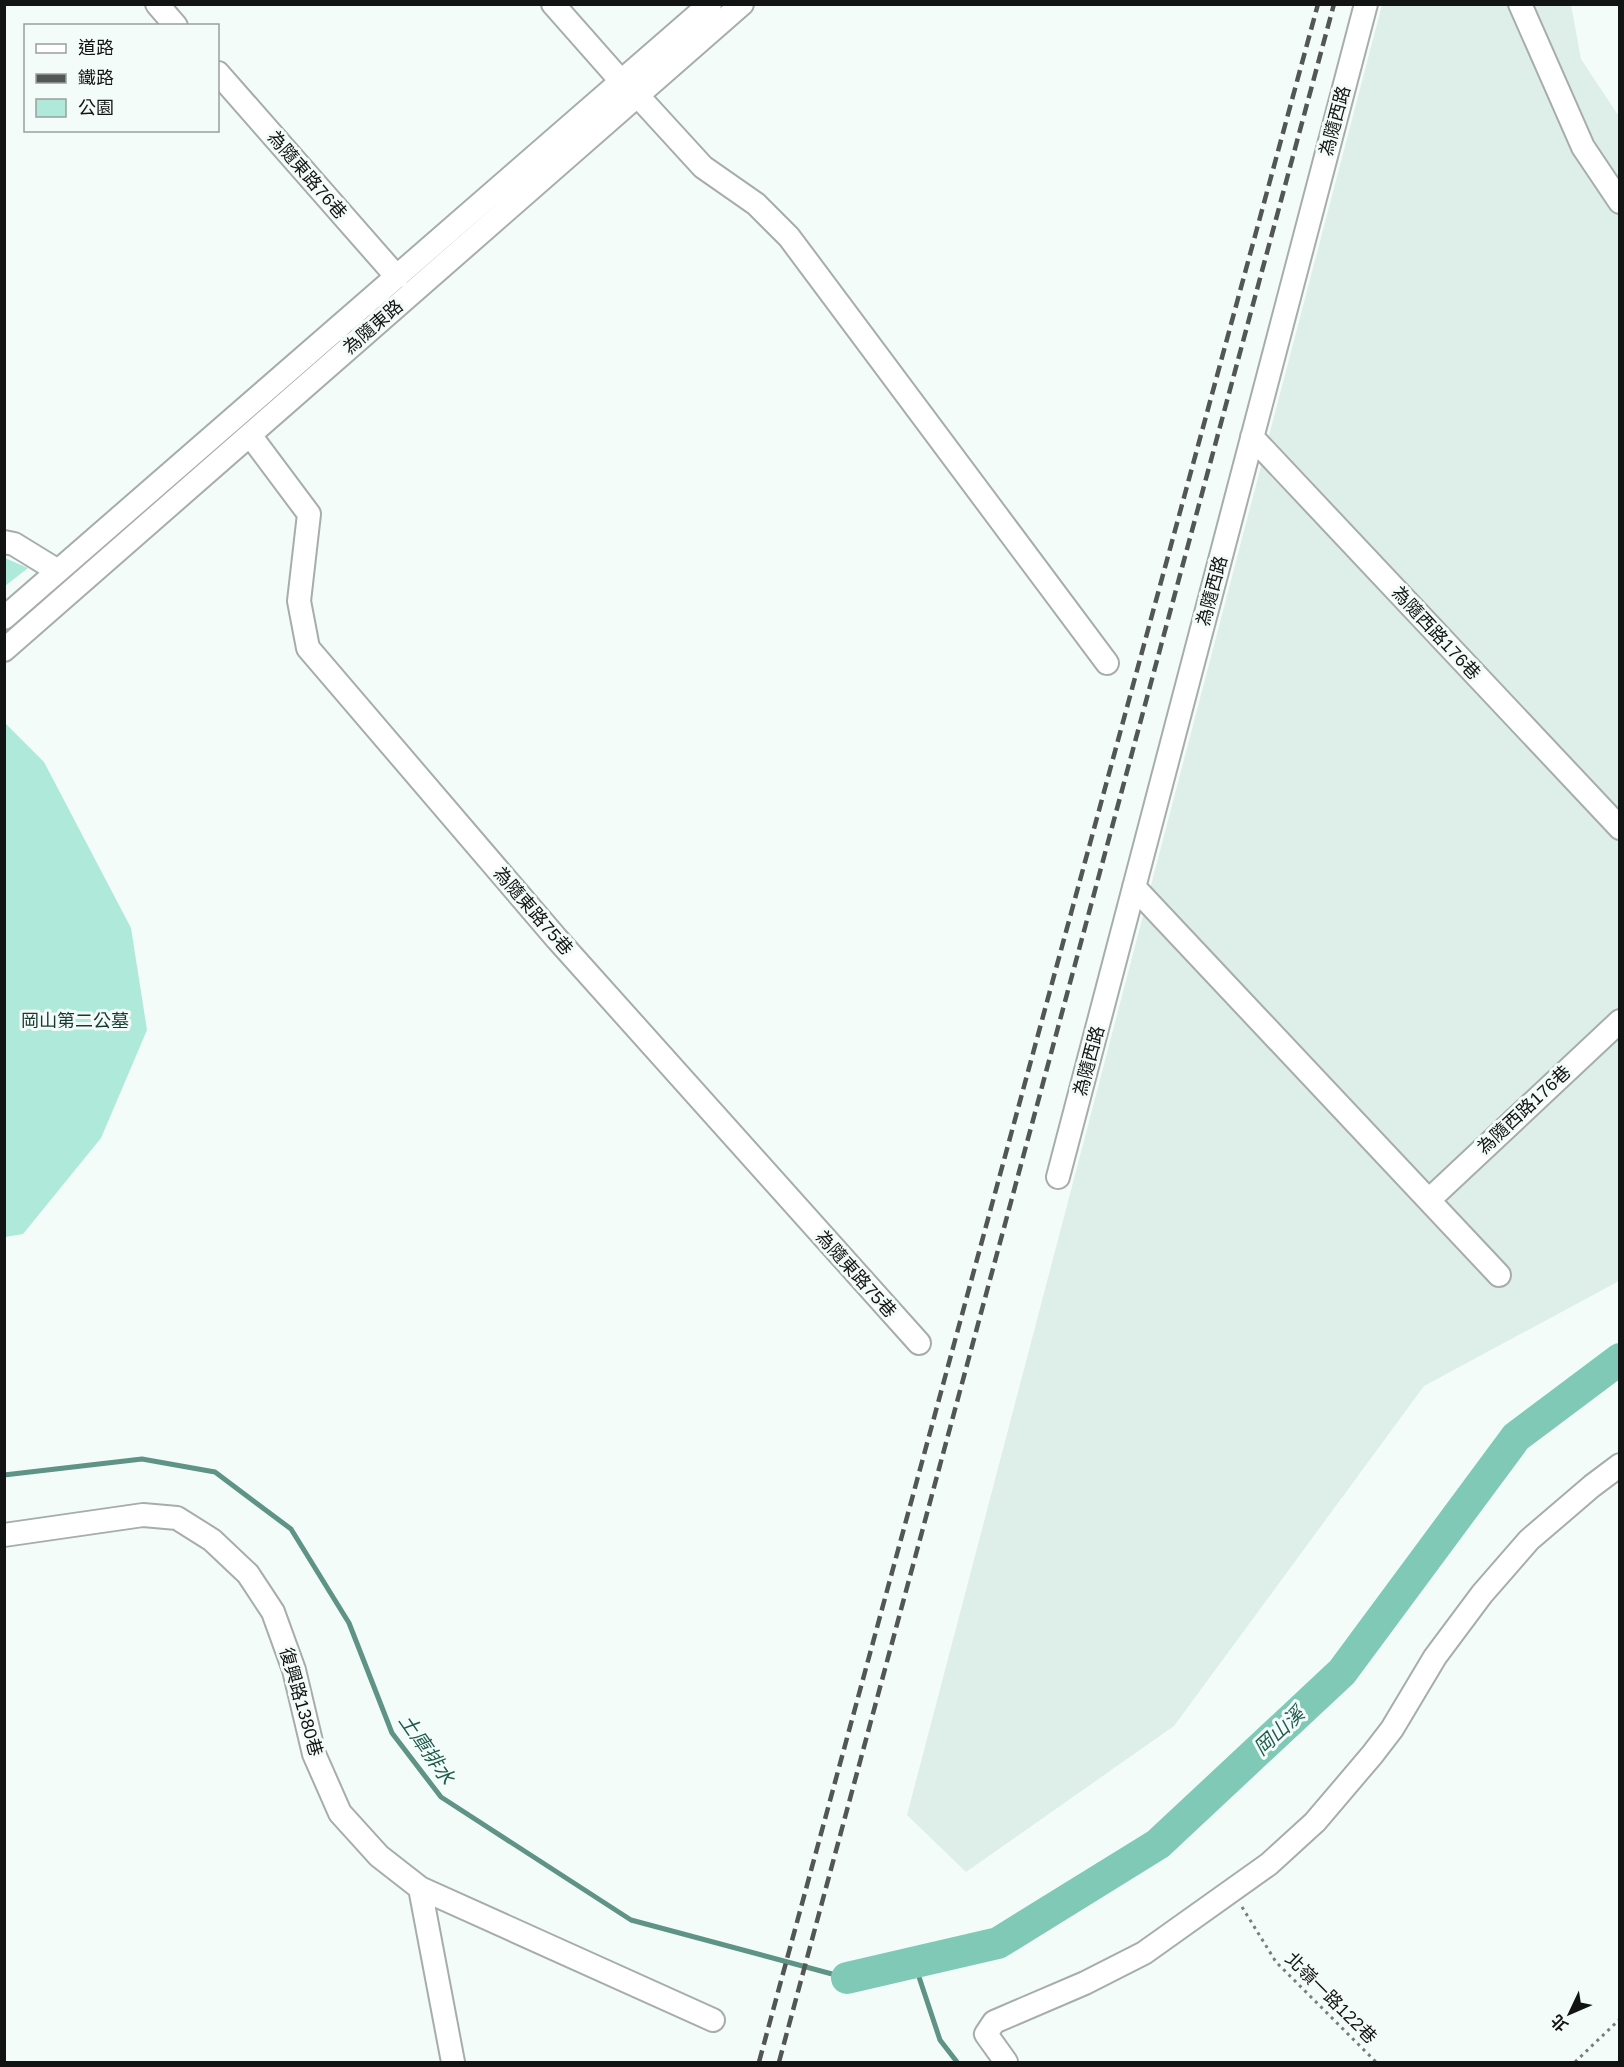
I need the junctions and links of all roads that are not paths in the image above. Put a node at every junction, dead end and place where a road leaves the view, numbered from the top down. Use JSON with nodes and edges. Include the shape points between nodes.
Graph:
{"nodes":[{"id":1,"x":157,"y":4,"type":"edge"},
{"id":2,"x":553,"y":4,"type":"edge"},
{"id":3,"x":710,"y":4,"type":"edge"},
{"id":4,"x":742,"y":4,"type":"edge"},
{"id":5,"x":1366,"y":4,"type":"edge"},
{"id":6,"x":1520,"y":4,"type":"edge"},
{"id":7,"x":174,"y":24,"type":"edge"},
{"id":8,"x":219,"y":74,"type":"edge"},
{"id":9,"x":630,"y":88,"type":"junction"},
{"id":10,"x":1620,"y":202,"type":"edge"},
{"id":11,"x":397,"y":277,"type":"junction"},
{"id":12,"x":250,"y":435,"type":"junction"},
{"id":13,"x":1252,"y":437,"type":"junction"},
{"id":14,"x":4,"y":542,"type":"edge"},
{"id":15,"x":58,"y":572,"type":"junction"},
{"id":16,"x":4,"y":618,"type":"edge"},
{"id":17,"x":4,"y":650,"type":"edge"},
{"id":18,"x":1107,"y":663,"type":"dead end"},
{"id":19,"x":1620,"y":828,"type":"edge"},
{"id":20,"x":1134,"y":887,"type":"junction"},
{"id":21,"x":1620,"y":1021,"type":"edge"},
{"id":22,"x":1058,"y":1177,"type":"dead end"},
{"id":23,"x":1429,"y":1200,"type":"junction"},
{"id":24,"x":1499,"y":1275,"type":"dead end"},
{"id":25,"x":919,"y":1343,"type":"dead end"},
{"id":26,"x":1620,"y":1465,"type":"edge"},
{"id":27,"x":4,"y":1535,"type":"edge"},
{"id":28,"x":420,"y":1888,"type":"junction"},
{"id":29,"x":713,"y":2020,"type":"dead end"},
{"id":30,"x":453,"y":2062,"type":"edge"},
{"id":31,"x":1006,"y":2062,"type":"edge"}],
"edges":[{"from":1,"to":7,"type":"street"},
{"from":2,"to":9,"type":"street"},
{"from":3,"to":9,"type":"street","name":"為隨東路"},
{"from":4,"to":9,"type":"street","name":"為隨東路"},
{"from":5,"to":13,"type":"street","name":"為隨西路"},
{"from":6,"to":10,"type":"street","via":[[1582,147]]},
{"from":8,"to":11,"type":"street","name":"為隨東路76巷"},
{"from":9,"to":11,"type":"street","name":"為隨東路"},
{"from":9,"to":12,"type":"street","name":"為隨東路"},
{"from":9,"to":18,"type":"street","via":[[703,167],[756,204],[789,237]]},
{"from":11,"to":15,"type":"street","name":"為隨東路"},
{"from":12,"to":17,"type":"street","name":"為隨東路"},
{"from":12,"to":25,"type":"street","name":"為隨東路75巷","via":[[309,514],[299,601],[308,648],[557,939]]},
{"from":13,"to":19,"type":"street","name":"為隨西路176巷"},
{"from":13,"to":20,"type":"street","name":"為隨西路"},
{"from":14,"to":15,"type":"street","via":[[14,544]]},
{"from":15,"to":16,"type":"street","name":"為隨東路"},
{"from":20,"to":22,"type":"street","name":"為隨西路"},
{"from":20,"to":23,"type":"street"},
{"from":21,"to":23,"type":"street","name":"為隨西路176巷"},
{"from":23,"to":24,"type":"street"},
{"from":26,"to":31,"type":"street","via":[[1529,1540],[1482,1594],[1435,1658],[1392,1730],[1322,1813],[1269,1864],[1143,1953],[994,2022],[986,2034]]},
{"from":27,"to":28,"type":"street","name":"復興路1380巷","via":[[143,1515],[177,1518],[212,1540],[248,1574],[273,1612],[294,1670],[314,1754],[340,1813],[379,1856]]},
{"from":28,"to":29,"type":"street","name":"復興路1380巷"},
{"from":28,"to":30,"type":"street"}]}
